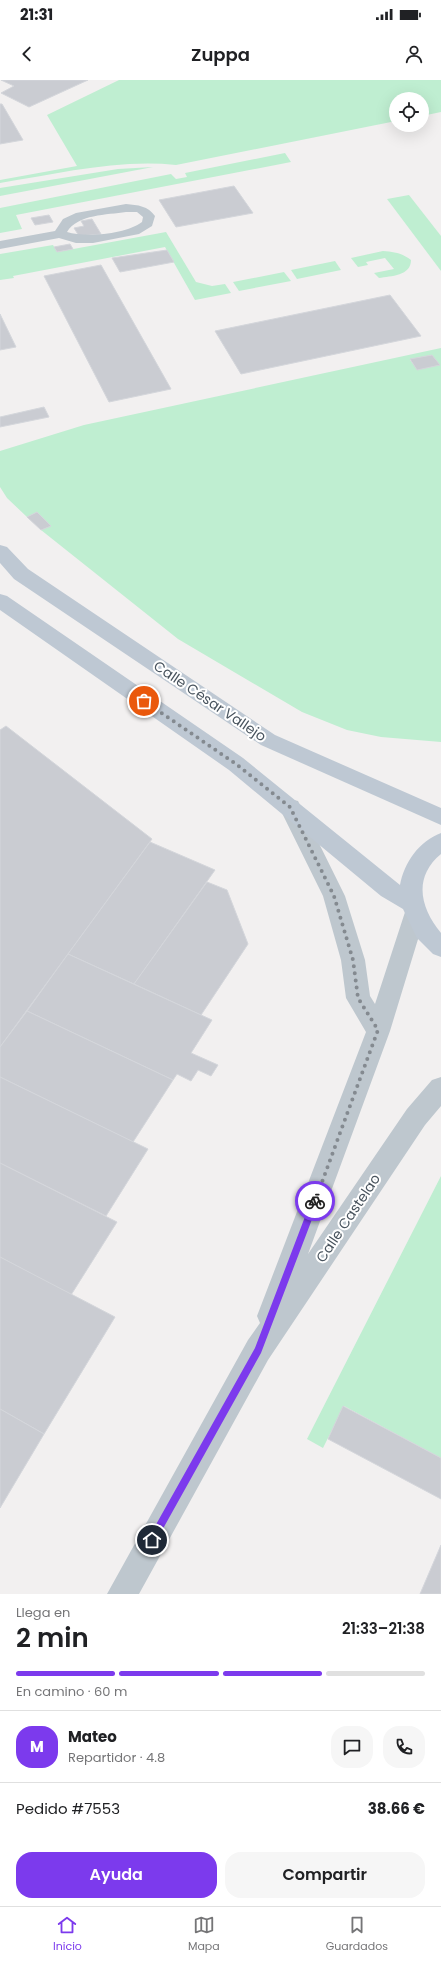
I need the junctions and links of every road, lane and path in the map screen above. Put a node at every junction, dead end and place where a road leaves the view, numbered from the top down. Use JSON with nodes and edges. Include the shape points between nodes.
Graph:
{"nodes":[{"id":1,"x":60,"y":234,"type":"junction"},
{"id":2,"x":0,"y":245,"type":"edge"},
{"id":3,"x":0,"y":551,"type":"edge"},
{"id":4,"x":0,"y":601,"type":"edge"},
{"id":5,"x":290,"y":807,"type":"junction"},
{"id":6,"x":441,"y":817,"type":"edge"},
{"id":7,"x":441,"y":842,"type":"edge"},
{"id":8,"x":414,"y":909,"type":"junction"},
{"id":9,"x":441,"y":947,"type":"edge"},
{"id":10,"x":378,"y":1030,"type":"junction"},
{"id":11,"x":441,"y":1088,"type":"edge"},
{"id":12,"x":258,"y":1350,"type":"junction"},
{"id":13,"x":122,"y":1594,"type":"edge"}],
"edges":[{"from":1,"to":1,"type":"lane","via":[[76,239],[93,239],[139,230],[148,223],[149,216],[140,210],[126,208],[80,216],[67,222]]},
{"from":1,"to":2,"type":"lane"},
{"from":3,"to":6,"type":"main road","name":"Calle César Vallejo","via":[[20,574],[268,740]]},
{"from":4,"to":5,"type":"main road","via":[[236,764]]},
{"from":5,"to":8,"type":"main road"},
{"from":5,"to":10,"type":"street","via":[[334,896],[353,960],[358,998]]},
{"from":7,"to":8,"type":"main road","via":[[429,850],[416,867],[411,887]]},
{"from":8,"to":9,"type":"main road","via":[[425,930]]},
{"from":8,"to":10,"type":"street","name":"Calle Castelao"},
{"from":10,"to":12,"type":"street","name":"Calle Castelao"},
{"from":11,"to":12,"type":"street","name":"Calle Castelao","via":[[416,1118]]},
{"from":12,"to":13,"type":"street","name":"Calle Castelao"}]}
